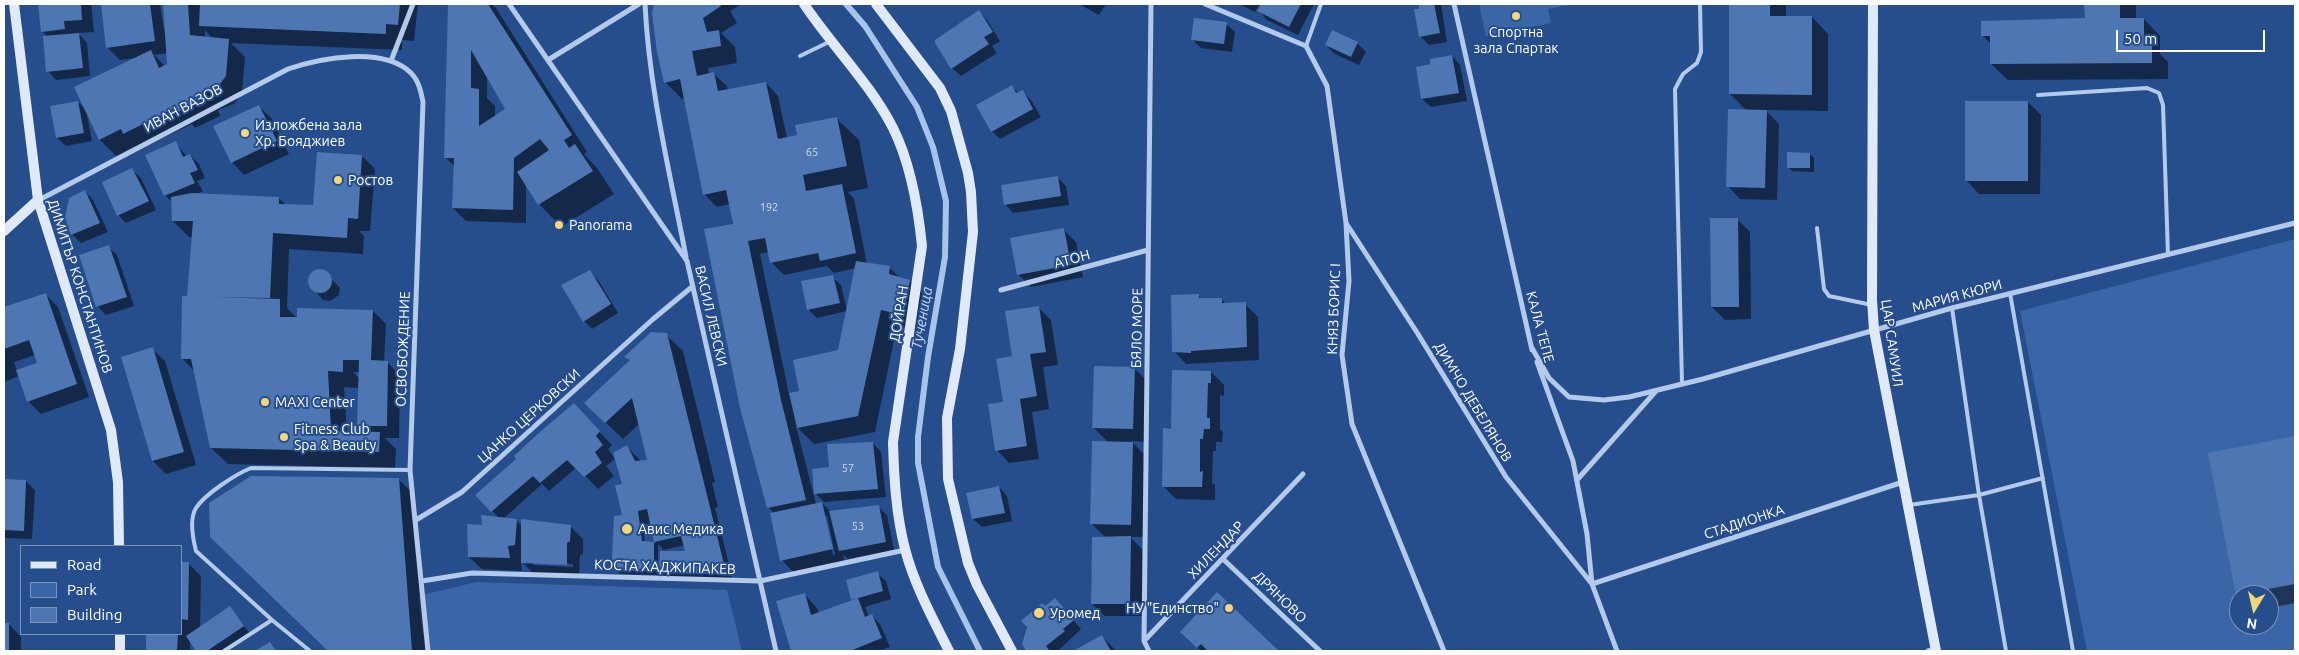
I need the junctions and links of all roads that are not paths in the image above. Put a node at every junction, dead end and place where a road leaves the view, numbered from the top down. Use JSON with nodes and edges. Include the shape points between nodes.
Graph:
{"nodes":[{"id":1,"x":14,"y":4,"type":"edge"},
{"id":2,"x":413,"y":4,"type":"edge"},
{"id":3,"x":509,"y":4,"type":"edge"},
{"id":4,"x":639,"y":4,"type":"edge"},
{"id":5,"x":645,"y":4,"type":"edge"},
{"id":6,"x":804,"y":4,"type":"edge"},
{"id":7,"x":876,"y":4,"type":"edge"},
{"id":8,"x":1152,"y":4,"type":"edge"},
{"id":9,"x":1205,"y":4,"type":"edge"},
{"id":10,"x":1321,"y":4,"type":"edge"},
{"id":11,"x":1454,"y":4,"type":"edge"},
{"id":12,"x":1700,"y":4,"type":"edge"},
{"id":13,"x":1872,"y":4,"type":"edge"},
{"id":14,"x":831,"y":41,"type":"junction"},
{"id":15,"x":1306,"y":46,"type":"junction"},
{"id":16,"x":800,"y":56,"type":"dead end"},
{"id":17,"x":548,"y":60,"type":"junction"},
{"id":18,"x":391,"y":61,"type":"junction"},
{"id":19,"x":2038,"y":95,"type":"dead end"},
{"id":20,"x":38,"y":200,"type":"junction"},
{"id":21,"x":1346,"y":223,"type":"junction"},
{"id":22,"x":2295,"y":223,"type":"edge"},
{"id":23,"x":1817,"y":228,"type":"dead end"},
{"id":24,"x":4,"y":231,"type":"edge"},
{"id":25,"x":1148,"y":250,"type":"junction"},
{"id":26,"x":2168,"y":255,"type":"junction"},
{"id":27,"x":687,"y":261,"type":"junction"},
{"id":28,"x":693,"y":286,"type":"junction"},
{"id":29,"x":1001,"y":290,"type":"dead end"},
{"id":30,"x":2010,"y":294,"type":"junction"},
{"id":31,"x":1872,"y":305,"type":"junction"},
{"id":32,"x":1952,"y":308,"type":"junction"},
{"id":33,"x":1874,"y":330,"type":"junction"},
{"id":34,"x":1532,"y":348,"type":"junction"},
{"id":35,"x":1682,"y":384,"type":"junction"},
{"id":36,"x":1656,"y":391,"type":"junction"},
{"id":37,"x":410,"y":470,"type":"junction"},
{"id":38,"x":1303,"y":474,"type":"dead end"},
{"id":39,"x":2043,"y":478,"type":"junction"},
{"id":40,"x":1577,"y":480,"type":"junction"},
{"id":41,"x":1902,"y":482,"type":"junction"},
{"id":42,"x":1979,"y":496,"type":"junction"},
{"id":43,"x":1907,"y":506,"type":"junction"},
{"id":44,"x":416,"y":520,"type":"junction"},
{"id":45,"x":119,"y":545,"type":"edge"},
{"id":46,"x":905,"y":550,"type":"junction"},
{"id":47,"x":1223,"y":559,"type":"junction"},
{"id":48,"x":422,"y":581,"type":"junction"},
{"id":49,"x":760,"y":581,"type":"junction"},
{"id":50,"x":1592,"y":584,"type":"junction"},
{"id":51,"x":272,"y":620,"type":"junction"},
{"id":52,"x":120,"y":635,"type":"edge"},
{"id":53,"x":1144,"y":641,"type":"junction"},
{"id":54,"x":1933,"y":650,"type":"edge"},
{"id":55,"x":120,"y":651,"type":"edge"},
{"id":56,"x":224,"y":651,"type":"edge"},
{"id":57,"x":310,"y":651,"type":"edge"},
{"id":58,"x":428,"y":651,"type":"edge"},
{"id":59,"x":776,"y":651,"type":"edge"},
{"id":60,"x":949,"y":651,"type":"edge"},
{"id":61,"x":1012,"y":651,"type":"edge"},
{"id":62,"x":1148,"y":651,"type":"edge"},
{"id":63,"x":1320,"y":651,"type":"edge"},
{"id":64,"x":1444,"y":651,"type":"edge"},
{"id":65,"x":1617,"y":651,"type":"edge"},
{"id":66,"x":2006,"y":651,"type":"edge"},
{"id":67,"x":2073,"y":651,"type":"edge"}],
"edges":[{"from":1,"to":20,"type":"main road","name":"ДИМИТЪР КОНСТАНТИНОВ"},
{"from":2,"to":18,"type":"street"},
{"from":3,"to":17,"type":"street","name":"ВАСИЛ ЛЕВСКИ"},
{"from":4,"to":17,"type":"street"},
{"from":5,"to":27,"type":"street","via":[[652,85]]},
{"from":6,"to":14,"type":"main road","name":"ДОЙРАН"},
{"from":7,"to":61,"type":"main road","via":[[940,88],[951,111],[968,174],[972,232],[960,348],[947,418],[948,479],[968,563]]},
{"from":8,"to":25,"type":"street","name":"БЯЛО МОРЕ"},
{"from":9,"to":15,"type":"street"},
{"from":10,"to":15,"type":"lane"},
{"from":11,"to":34,"type":"street","name":"КАЛА ТЕПЕ"},
{"from":12,"to":35,"type":"lane","via":[[1701,52],[1697,63],[1683,74],[1675,89]]},
{"from":13,"to":31,"type":"main road","name":"ЦАР САМУИЛ"},
{"from":14,"to":16,"type":"lane"},
{"from":14,"to":46,"type":"main road","name":"ДОЙРАН","via":[[874,96],[892,128],[906,161],[919,216],[922,246],[893,442],[896,495]]},
{"from":15,"to":21,"type":"street","name":"КНЯЗ БОРИС I","via":[[1327,86]]},
{"from":17,"to":27,"type":"street","name":"ВАСИЛ ЛЕВСКИ"},
{"from":18,"to":20,"type":"street","name":"ИВАН ВАЗОВ","via":[[338,58],[288,69]]},
{"from":18,"to":37,"type":"street","name":"ОСВОБОЖДЕНИЕ","via":[[412,74],[420,86],[423,102]]},
{"from":19,"to":26,"type":"lane","via":[[2147,88],[2159,93],[2163,106]]},
{"from":20,"to":24,"type":"main road","name":"ИВАН ВАЗОВ"},
{"from":20,"to":45,"type":"main road","name":"ДИМИТЪР КОНСТАНТИНОВ","via":[[111,430],[118,482]]},
{"from":21,"to":50,"type":"street","name":"ДИМЧО ДЕБЕЛЯНОВ","via":[[1506,477]]},
{"from":21,"to":64,"type":"street","name":"КНЯЗ БОРИС I","via":[[1349,281],[1342,355],[1352,424]]},
{"from":22,"to":26,"type":"street","name":"МАРИЯ КЮРИ"},
{"from":23,"to":31,"type":"lane","via":[[1824,289],[1829,296]]},
{"from":25,"to":29,"type":"street","name":"АТОН"},
{"from":25,"to":53,"type":"street","name":"БЯЛО МОРЕ"},
{"from":26,"to":30,"type":"street","name":"МАРИЯ КЮРИ"},
{"from":27,"to":28,"type":"street","name":"ВАСИЛ ЛЕВСКИ"},
{"from":28,"to":44,"type":"street","name":"ЦАНКО ЦЕРКОВСКИ","via":[[462,492]]},
{"from":28,"to":49,"type":"street","name":"ВАСИЛ ЛЕВСКИ"},
{"from":30,"to":32,"type":"street","name":"МАРИЯ КЮРИ"},
{"from":30,"to":39,"type":"lane"},
{"from":31,"to":33,"type":"main road","name":"ЦАР САМУИЛ"},
{"from":32,"to":33,"type":"street","name":"МАРИЯ КЮРИ"},
{"from":32,"to":42,"type":"lane"},
{"from":33,"to":35,"type":"street","name":"МАРИЯ КЮРИ"},
{"from":33,"to":41,"type":"main road","name":"ЦАР САМУИЛ"},
{"from":34,"to":36,"type":"street","name":"МАРИЯ КЮРИ","via":[[1549,378],[1569,397],[1604,400]]},
{"from":34,"to":40,"type":"street","name":"КАЛА ТЕПЕ"},
{"from":35,"to":36,"type":"street","name":"МАРИЯ КЮРИ"},
{"from":36,"to":40,"type":"street"},
{"from":37,"to":44,"type":"street","name":"ОСВОБОЖДЕНИЕ"},
{"from":37,"to":51,"type":"lane","via":[[250,468],[231,476],[196,508],[193,521],[196,551]]},
{"from":38,"to":47,"type":"street","name":"ХИЛЕНДАР"},
{"from":39,"to":42,"type":"lane"},
{"from":39,"to":67,"type":"lane"},
{"from":40,"to":50,"type":"street","name":"КАЛА ТЕПЕ"},
{"from":41,"to":43,"type":"main road","name":"ЦАР САМУИЛ"},
{"from":41,"to":50,"type":"street","name":"СТАДИОНКА"},
{"from":42,"to":43,"type":"lane"},
{"from":42,"to":66,"type":"lane"},
{"from":43,"to":54,"type":"main road","name":"ЦАР САМУИЛ"},
{"from":44,"to":48,"type":"street","name":"ОСВОБОЖДЕНИЕ"},
{"from":46,"to":49,"type":"street","name":"КОСТА ХАДЖИПАКЕВ"},
{"from":46,"to":60,"type":"main road","name":"ДОЙРАН","via":[[928,610]]},
{"from":47,"to":53,"type":"street","name":"ХИЛЕНДАР"},
{"from":47,"to":63,"type":"street","name":"ДРЯНОВО"},
{"from":48,"to":49,"type":"street","name":"КОСТА ХАДЖИПАКЕВ","via":[[472,573]]},
{"from":48,"to":58,"type":"street","name":"ОСВОБОЖДЕНИЕ"},
{"from":49,"to":59,"type":"street","name":"ВАСИЛ ЛЕВСКИ"},
{"from":50,"to":65,"type":"street","name":"КАЛА ТЕПЕ"},
{"from":51,"to":56,"type":"lane"},
{"from":51,"to":57,"type":"lane"},
{"from":52,"to":55,"type":"main road"},
{"from":53,"to":62,"type":"street","name":"БЯЛО МОРЕ"}]}
